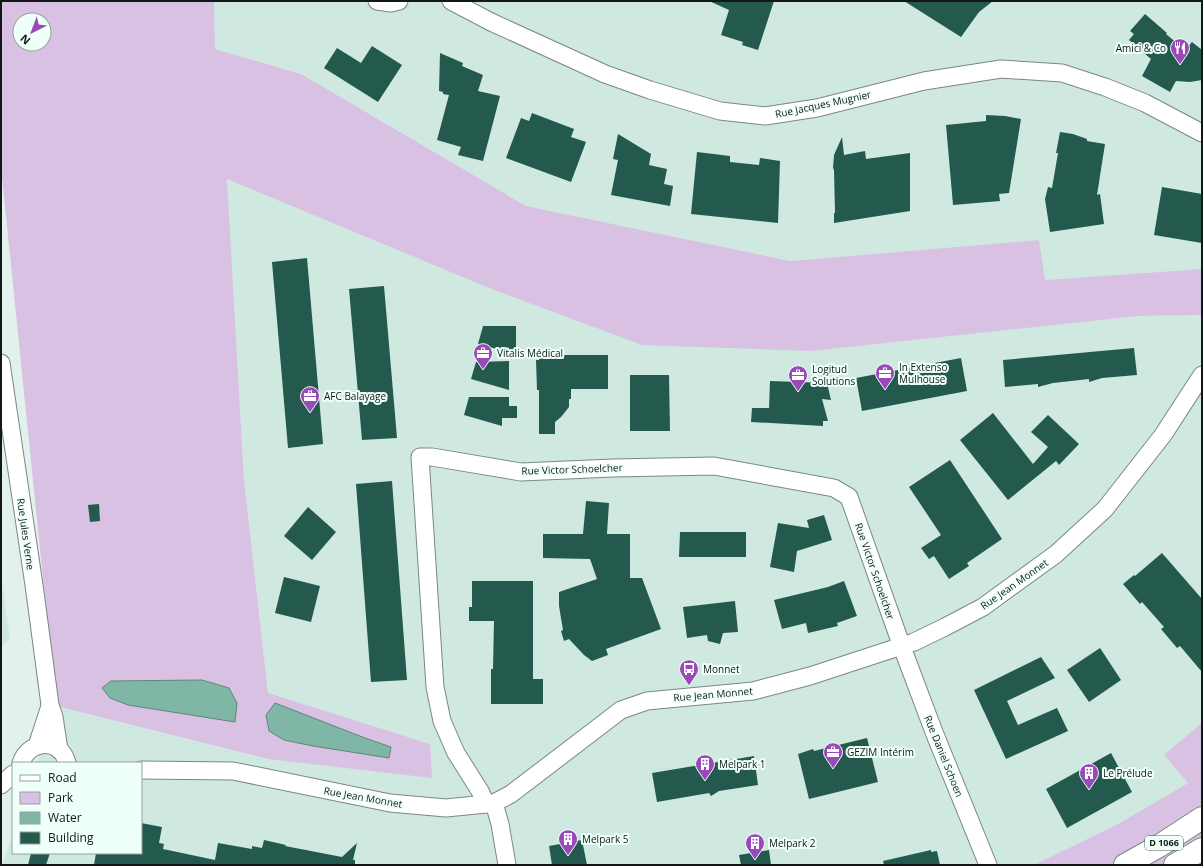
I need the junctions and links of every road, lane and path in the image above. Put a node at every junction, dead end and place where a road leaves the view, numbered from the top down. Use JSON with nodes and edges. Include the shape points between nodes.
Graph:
{"nodes":[{"id":1,"x":377,"y":1,"type":"edge"},
{"id":2,"x":399,"y":1,"type":"edge"},
{"id":3,"x":451,"y":1,"type":"edge"},
{"id":4,"x":1202,"y":132,"type":"edge"},
{"id":5,"x":1,"y":363,"type":"edge"},
{"id":6,"x":1202,"y":375,"type":"edge"},
{"id":7,"x":902,"y":647,"type":"junction"},
{"id":8,"x":50,"y":705,"type":"junction"},
{"id":9,"x":37,"y":746,"type":"junction"},
{"id":10,"x":69,"y":759,"type":"edge"},
{"id":11,"x":21,"y":762,"type":"edge"},
{"id":12,"x":142,"y":770,"type":"edge"},
{"id":13,"x":12,"y":773,"type":"edge"},
{"id":14,"x":1,"y":785,"type":"edge"},
{"id":15,"x":1,"y":790,"type":"edge"},
{"id":16,"x":12,"y":790,"type":"edge"},
{"id":17,"x":490,"y":803,"type":"junction"},
{"id":18,"x":1202,"y":818,"type":"edge"},
{"id":19,"x":1202,"y":849,"type":"edge"},
{"id":20,"x":507,"y":865,"type":"edge"},
{"id":21,"x":987,"y":865,"type":"edge"},
{"id":22,"x":1125,"y":865,"type":"edge"},
{"id":23,"x":1175,"y":865,"type":"edge"}],
"edges":[{"from":1,"to":2,"type":"street"},
{"from":3,"to":4,"type":"street","name":"Rue Jacques Mugnier","via":[[605,74],[720,111],[765,116],[817,108],[924,81],[1001,68],[1062,73],[1105,86],[1146,103]]},
{"from":5,"to":8,"type":"street","name":"Rue Jules Verne"},
{"from":6,"to":7,"type":"street","name":"Rue Jean Monnet","via":[[1163,435],[1112,502],[1056,554],[983,606],[945,628]]},
{"from":7,"to":17,"type":"street","name":"Rue Jean Monnet","via":[[753,691],[647,701],[621,710],[511,794]]},
{"from":7,"to":17,"type":"street","name":"Rue Victor Schoelcher","via":[[849,497],[834,488],[714,466],[521,472],[420,457],[435,687],[442,721],[456,753]]},
{"from":7,"to":21,"type":"street","name":"Rue Daniel Schoen"},
{"from":8,"to":9,"type":"street","name":"Rue Jules Verne"},
{"from":8,"to":10,"type":"street","name":"Rue Jules Verne"},
{"from":9,"to":10,"type":"street","via":[[54,747]]},
{"from":9,"to":11,"type":"street","via":[[27,752]]},
{"from":12,"to":17,"type":"street","name":"Rue Jean Monnet","via":[[233,771],[390,803],[446,808]]},
{"from":13,"to":14,"type":"street"},
{"from":15,"to":16,"type":"street"},
{"from":17,"to":20,"type":"street","via":[[500,824]]},
{"from":18,"to":22,"type":"highway","number":"D 1066"},
{"from":19,"to":23,"type":"highway","number":"D 1066"}]}
